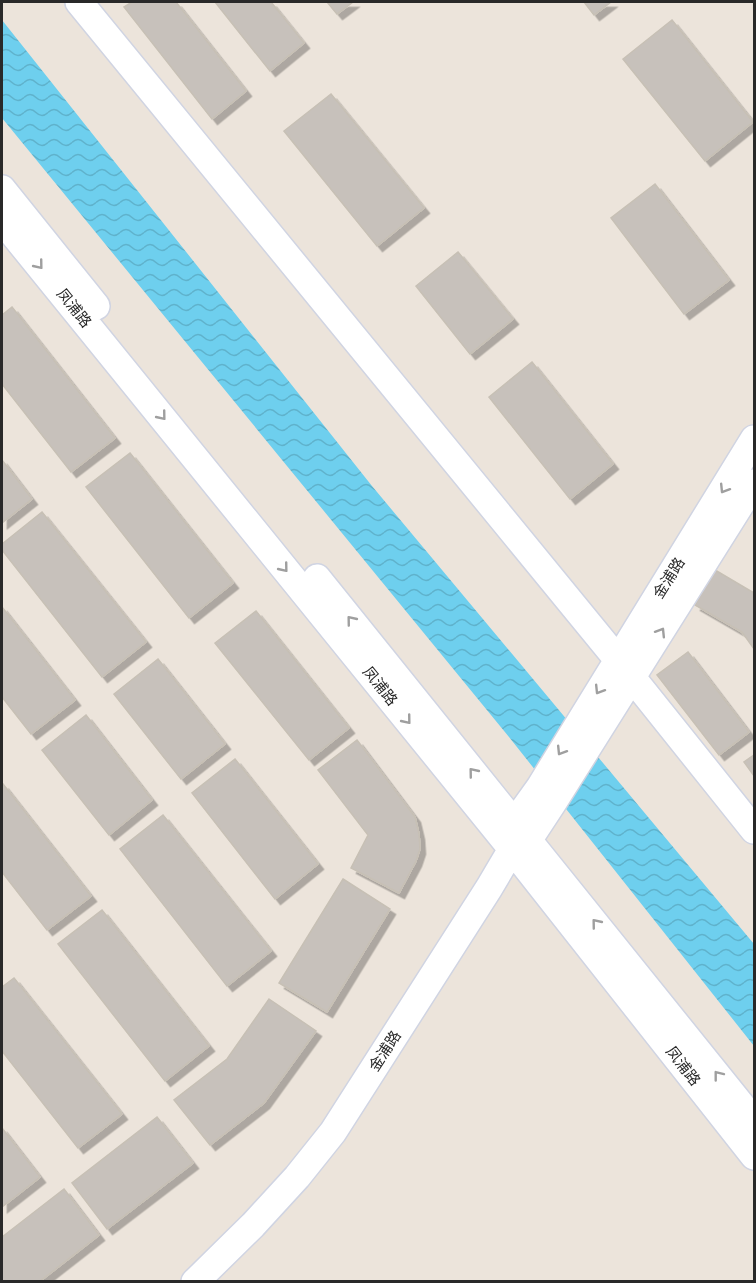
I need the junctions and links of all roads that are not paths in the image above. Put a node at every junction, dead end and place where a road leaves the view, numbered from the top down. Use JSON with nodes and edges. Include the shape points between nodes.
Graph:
{"nodes":[{"id":1,"x":79,"y":2,"type":"edge"},
{"id":2,"x":2,"y":189,"type":"edge"},
{"id":3,"x":2,"y":220,"type":"edge"},
{"id":4,"x":754,"y":439,"type":"edge"},
{"id":5,"x":754,"y":483,"type":"edge"},
{"id":6,"x":625,"y":668,"type":"junction"},
{"id":7,"x":754,"y":830,"type":"edge"},
{"id":8,"x":518,"y":837,"type":"junction"},
{"id":9,"x":754,"y":1121,"type":"edge"},
{"id":10,"x":754,"y":1156,"type":"edge"},
{"id":11,"x":195,"y":1281,"type":"edge"}],
"edges":[{"from":1,"to":6,"type":"street"},
{"from":8,"to":2,"type":"street","name":"凤浦路","one_way":true},
{"from":3,"to":8,"type":"street","name":"凤浦路","one_way":true},
{"from":4,"to":6,"type":"street","name":"金浦路","one_way":true},
{"from":6,"to":5,"type":"street","name":"金浦路","one_way":true},
{"from":6,"to":7,"type":"street"},
{"from":6,"to":8,"type":"street","name":"金浦路"},
{"from":9,"to":8,"type":"street","name":"凤浦路","one_way":true},
{"from":8,"to":10,"type":"street","name":"凤浦路"},
{"from":8,"to":11,"type":"street","name":"金浦路","via":[[333,1132],[297,1177]]}]}
